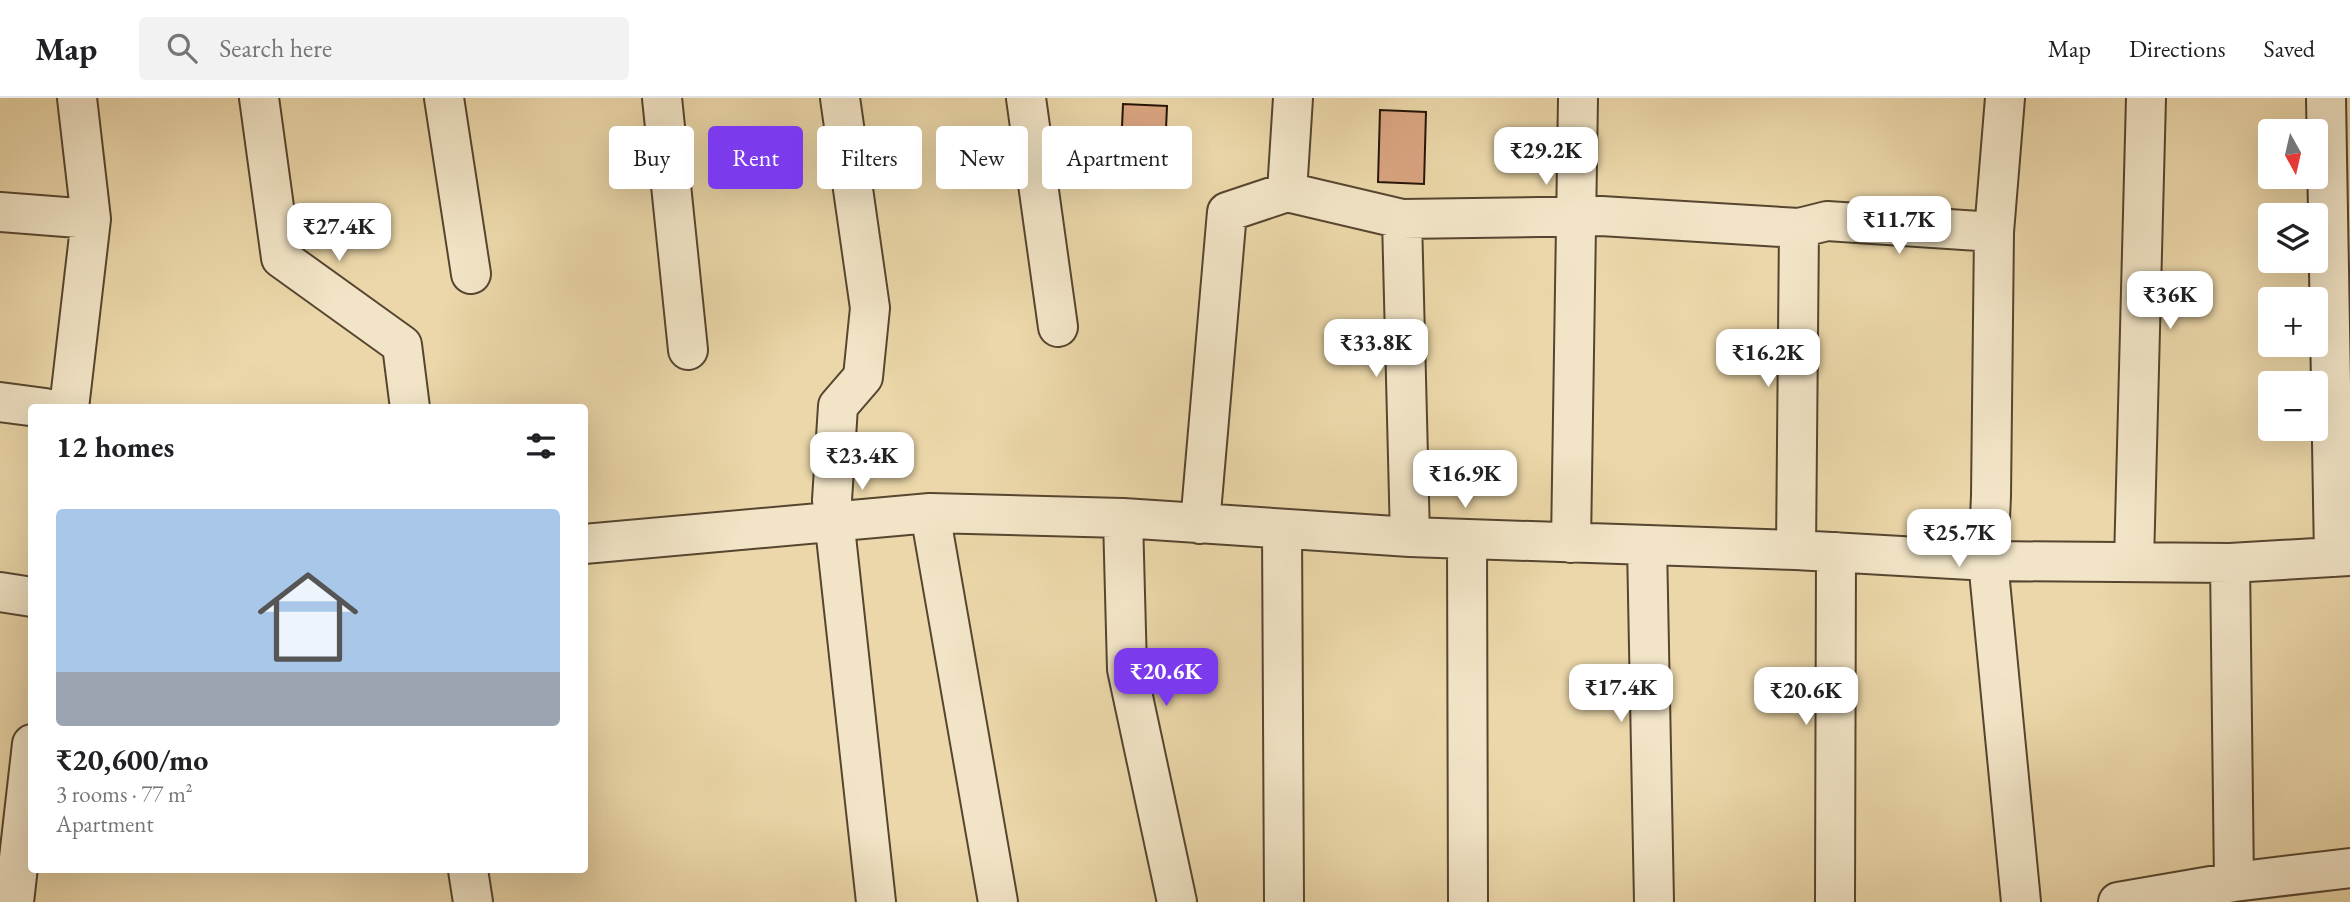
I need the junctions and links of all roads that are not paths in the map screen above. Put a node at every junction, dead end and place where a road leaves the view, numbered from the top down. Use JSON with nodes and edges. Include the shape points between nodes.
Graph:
{"nodes":[{"id":1,"x":77,"y":98,"type":"edge"},
{"id":2,"x":259,"y":98,"type":"edge"},
{"id":3,"x":444,"y":98,"type":"edge"},
{"id":4,"x":662,"y":98,"type":"edge"},
{"id":5,"x":841,"y":98,"type":"edge"},
{"id":6,"x":1026,"y":98,"type":"edge"},
{"id":7,"x":1293,"y":98,"type":"edge"},
{"id":8,"x":1578,"y":98,"type":"edge"},
{"id":9,"x":2005,"y":98,"type":"edge"},
{"id":10,"x":2146,"y":98,"type":"edge"},
{"id":11,"x":2326,"y":98,"type":"edge"},
{"id":12,"x":1287,"y":192,"type":"junction"},
{"id":13,"x":0,"y":212,"type":"edge"},
{"id":14,"x":1576,"y":217,"type":"junction"},
{"id":15,"x":90,"y":219,"type":"junction"},
{"id":16,"x":1402,"y":219,"type":"junction"},
{"id":17,"x":1800,"y":228,"type":"junction"},
{"id":18,"x":1994,"y":232,"type":"junction"},
{"id":19,"x":471,"y":274,"type":"dead end"},
{"id":20,"x":1058,"y":327,"type":"dead end"},
{"id":21,"x":688,"y":350,"type":"dead end"},
{"id":22,"x":0,"y":402,"type":"edge"},
{"id":23,"x":69,"y":404,"type":"edge"},
{"id":24,"x":409,"y":404,"type":"edge"},
{"id":25,"x":28,"y":406,"type":"edge"},
{"id":26,"x":930,"y":513,"type":"junction"},
{"id":27,"x":1123,"y":517,"type":"junction"},
{"id":28,"x":834,"y":522,"type":"junction"},
{"id":29,"x":1200,"y":524,"type":"junction"},
{"id":30,"x":1282,"y":529,"type":"junction"},
{"id":31,"x":1410,"y":537,"type":"junction"},
{"id":32,"x":1467,"y":540,"type":"junction"},
{"id":33,"x":1571,"y":543,"type":"junction"},
{"id":34,"x":588,"y":544,"type":"edge"},
{"id":35,"x":1647,"y":545,"type":"junction"},
{"id":36,"x":1796,"y":550,"type":"junction"},
{"id":37,"x":1836,"y":552,"type":"junction"},
{"id":38,"x":2342,"y":556,"type":"edge"},
{"id":39,"x":1988,"y":561,"type":"junction"},
{"id":40,"x":2134,"y":562,"type":"junction"},
{"id":41,"x":2230,"y":563,"type":"junction"},
{"id":42,"x":0,"y":592,"type":"edge"},
{"id":43,"x":28,"y":596,"type":"edge"},
{"id":44,"x":28,"y":752,"type":"edge"},
{"id":45,"x":13,"y":783,"type":"edge"},
{"id":46,"x":468,"y":873,"type":"edge"},
{"id":47,"x":2350,"y":874,"type":"edge"},
{"id":48,"x":2234,"y":882,"type":"junction"},
{"id":49,"x":2190,"y":896,"type":"edge"},
{"id":50,"x":14,"y":902,"type":"edge"},
{"id":51,"x":472,"y":902,"type":"edge"},
{"id":52,"x":876,"y":902,"type":"edge"},
{"id":53,"x":998,"y":902,"type":"edge"},
{"id":54,"x":1177,"y":902,"type":"edge"},
{"id":55,"x":1284,"y":902,"type":"edge"},
{"id":56,"x":1468,"y":902,"type":"edge"},
{"id":57,"x":1654,"y":902,"type":"edge"},
{"id":58,"x":1835,"y":902,"type":"edge"},
{"id":59,"x":2021,"y":902,"type":"edge"},
{"id":60,"x":2118,"y":902,"type":"edge"}],
"edges":[{"from":1,"to":15,"type":"street"},
{"from":2,"to":24,"type":"street","via":[[281,258],[402,345]]},
{"from":3,"to":19,"type":"street"},
{"from":4,"to":21,"type":"street"},
{"from":5,"to":28,"type":"street","via":[[870,308],[863,377],[838,406]]},
{"from":6,"to":20,"type":"street"},
{"from":7,"to":12,"type":"street"},
{"from":8,"to":14,"type":"street"},
{"from":9,"to":18,"type":"street"},
{"from":10,"to":40,"type":"street"},
{"from":11,"to":38,"type":"street"},
{"from":12,"to":16,"type":"street"},
{"from":12,"to":29,"type":"street","via":[[1227,212]]},
{"from":13,"to":15,"type":"street"},
{"from":14,"to":16,"type":"street"},
{"from":14,"to":17,"type":"street"},
{"from":14,"to":33,"type":"street"},
{"from":15,"to":23,"type":"street"},
{"from":16,"to":31,"type":"street"},
{"from":17,"to":18,"type":"street","via":[[1827,221]]},
{"from":17,"to":36,"type":"street"},
{"from":18,"to":39,"type":"street"},
{"from":22,"to":25,"type":"street"},
{"from":26,"to":27,"type":"street"},
{"from":26,"to":28,"type":"street"},
{"from":26,"to":53,"type":"street"},
{"from":27,"to":29,"type":"street"},
{"from":27,"to":54,"type":"street","via":[[1127,669]]},
{"from":28,"to":34,"type":"street"},
{"from":28,"to":52,"type":"street"},
{"from":29,"to":30,"type":"street"},
{"from":30,"to":31,"type":"street"},
{"from":30,"to":55,"type":"street"},
{"from":31,"to":32,"type":"street"},
{"from":32,"to":33,"type":"street"},
{"from":32,"to":56,"type":"street"},
{"from":33,"to":35,"type":"street"},
{"from":35,"to":36,"type":"street"},
{"from":35,"to":57,"type":"street"},
{"from":36,"to":37,"type":"street"},
{"from":37,"to":39,"type":"street"},
{"from":37,"to":58,"type":"street"},
{"from":38,"to":41,"type":"street"},
{"from":39,"to":40,"type":"street"},
{"from":39,"to":59,"type":"street"},
{"from":40,"to":41,"type":"street"},
{"from":41,"to":48,"type":"street"},
{"from":42,"to":43,"type":"street"},
{"from":44,"to":45,"type":"street"},
{"from":45,"to":50,"type":"street"},
{"from":46,"to":51,"type":"street"},
{"from":47,"to":48,"type":"street"},
{"from":48,"to":49,"type":"street"},
{"from":49,"to":60,"type":"street"}]}
